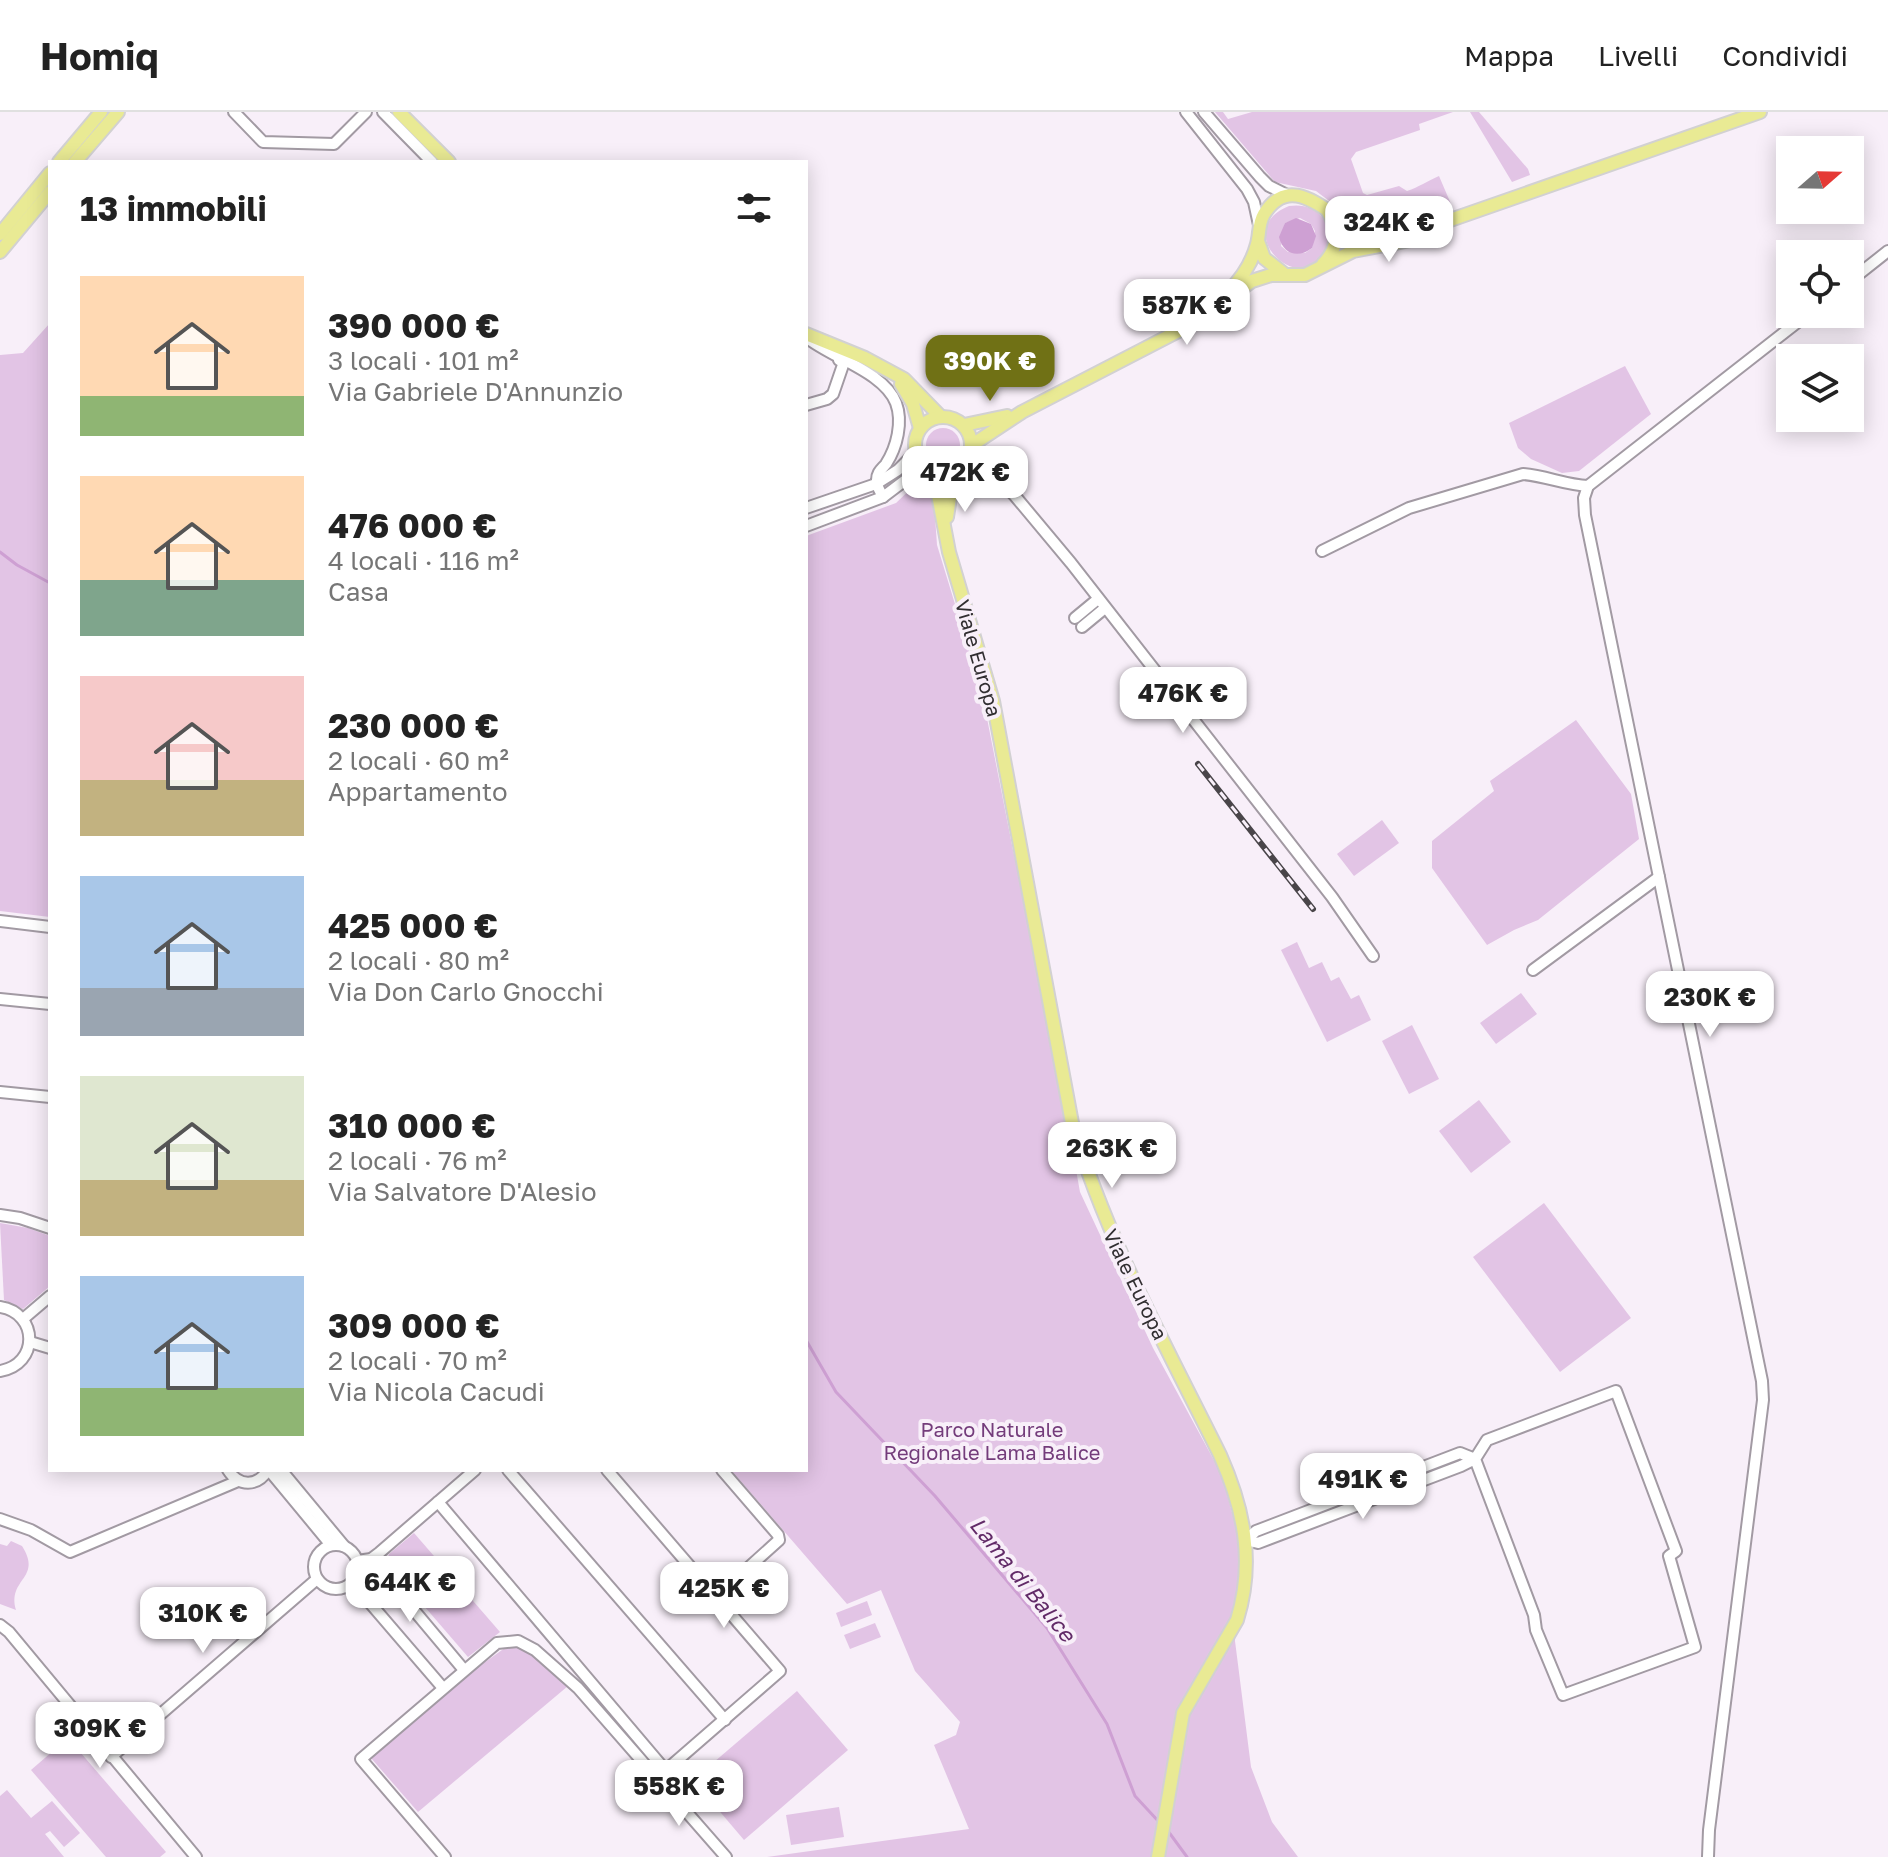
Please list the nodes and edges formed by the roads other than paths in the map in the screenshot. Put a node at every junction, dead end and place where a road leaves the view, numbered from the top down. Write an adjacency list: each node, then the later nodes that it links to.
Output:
1 (101, 112): 10 (main road)
2 (118, 112): 11 (main road)
3 (234, 112): 4 (street)
4 (366, 112)
5 (383, 112): 12 (street)
6 (399, 112): 13 (main road)
7 (1186, 112): 18 (street)
8 (1204, 112): 16 (street)
9 (1760, 112): 19 (main road)
10 (61, 160)
11 (77, 160)
12 (430, 160)
13 (447, 160)
14 (48, 175): 20 (main road)
15 (48, 194): 23 (main road)
16 (1289, 196): 17 (main road); 18 (main road)
17 (1327, 209): 19 (main road); 24 (main road)
18 (1259, 225): 21 (main road)
19 (1436, 225): 24 (main road)
20 (0, 234)
21 (1258, 241): 26 (main road); 27 (main road)
22 (1888, 251): 25 (street)
23 (0, 252)
24 (1321, 266): 26 (main road)
25 (1864, 270)
26 (1283, 273): 27 (main road)
27 (1206, 314): 35 (main road)
28 (1790, 328): 44 (street)
29 (808, 336): 32 (street)
30 (808, 336): 33 (main road)
31 (808, 346): 32 (street)
32 (844, 362): 34 (street); 43 (street)
33 (893, 374): 36 (main road); 38 (main road)
34 (808, 404)
35 (1022, 412): 37 (main road); 39 (main road)
36 (940, 416): 37 (main road); 38 (main road)
37 (964, 425): 39 (main road)
38 (920, 428): 40 (main road)
39 (971, 448): 42 (main road); 45 (street)
40 (916, 452): 41 (main road); 43 (street)
41 (926, 467): 42 (main road); 46 (street); 50 (main road, Viale Europa)
42 (958, 469): 45 (street); 50 (main road, Viale Europa)
43 (876, 484): 46 (street); 47 (street)
44 (1588, 486): 49 (street); 53 (street)
45 (1015, 496): 51 (street)
46 (883, 497): 48 (street)
47 (808, 507)
48 (808, 525)
49 (1322, 551)
50 (949, 552): 82 (main road, Viale Europa)
51 (1102, 604): 52 (street); 56 (street)
52 (1079, 622)
53 (1659, 877): 57 (street); 100 (street)
54 (0, 921): 55 (street)
55 (48, 927)
56 (1373, 956)
57 (1533, 970)
58 (0, 999): 59 (street)
59 (48, 1004)
60 (0, 1092): 61 (street)
61 (48, 1097)
62 (0, 1215): 63 (street)
63 (48, 1227)
64 (48, 1298): 66 (street)
65 (0, 1307): 66 (street)
66 (23, 1319): 67 (street)
67 (30, 1342): 68 (street); 69 (street)
68 (48, 1347)
69 (0, 1371)
70 (1475, 1459): 70 (street); 82 (street)
71 (230, 1472): 79 (street)
72 (267, 1472): 79 (street)
73 (270, 1472): 83 (street)
74 (283, 1472): 84 (street)
75 (473, 1472): 80 (street)
76 (510, 1472): 93 (street)
77 (609, 1472): 89 (street)
78 (724, 1472): 89 (street)
79 (238, 1481): 81 (street)
80 (438, 1502): 85 (street); 95 (street)
81 (0, 1519)
82 (1246, 1540): 96 (main road, Viale Europa)
83 (331, 1545): 84 (street); 87 (street)
84 (346, 1547): 86 (street)
85 (371, 1559): 86 (street); 91 (street)
86 (357, 1561): 88 (street)
87 (317, 1579): 88 (street); 94 (street)
88 (352, 1582): 92 (street)
89 (716, 1597): 93 (street)
90 (0, 1625): 94 (street)
91 (464, 1670): 92 (street); 95 (street)
92 (443, 1688): 98 (street)
93 (725, 1720): 95 (street)
94 (111, 1757): 97 (street)
95 (662, 1774): 99 (street)
96 (1158, 1855)
97 (196, 1857)
98 (445, 1857)
99 (726, 1857)
100 (1708, 1857)

